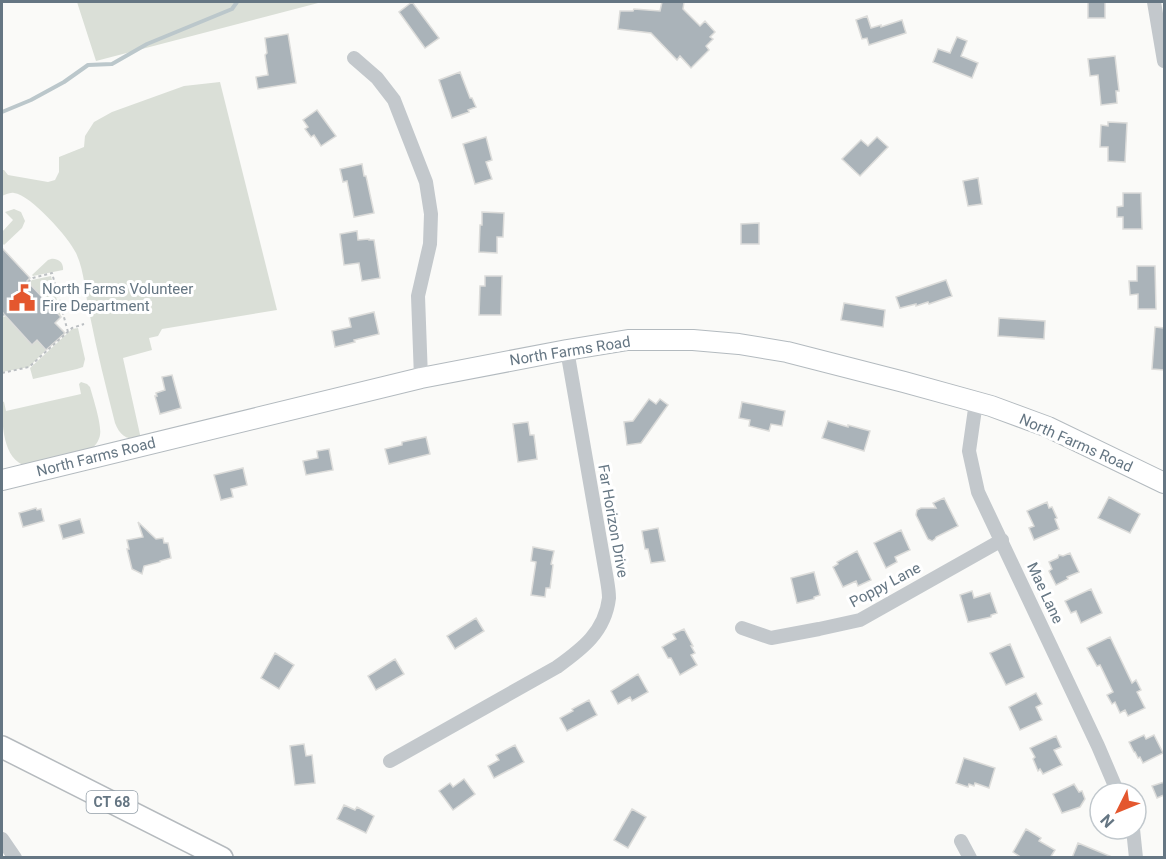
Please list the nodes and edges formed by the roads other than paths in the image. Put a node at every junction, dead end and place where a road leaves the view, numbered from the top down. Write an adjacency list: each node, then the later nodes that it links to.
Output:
1 (1154, 2): 3 (street)
2 (354, 58): 5 (street)
3 (1164, 61)
4 (567, 350): 5 (main road, North Farms Road); 6 (main road, North Farms Road); 12 (street, Far Horizon Drive)
5 (422, 378): 7 (main road, North Farms Road)
6 (976, 402): 8 (main road, North Farms Road); 9 (street, Mae Lane)
7 (2, 480)
8 (1164, 483)
9 (1002, 540): 10 (street, Poppy Lane); 13 (street, Mae Lane)
10 (742, 628)
11 (2, 747): 18 (main road, CT 68)
12 (390, 761)
13 (1112, 781)
14 (2, 839): 17 (street)
15 (1134, 841): 20 (street)
16 (961, 842): 19 (street)
17 (15, 858)
18 (222, 858)
19 (970, 858)
20 (1136, 858)

